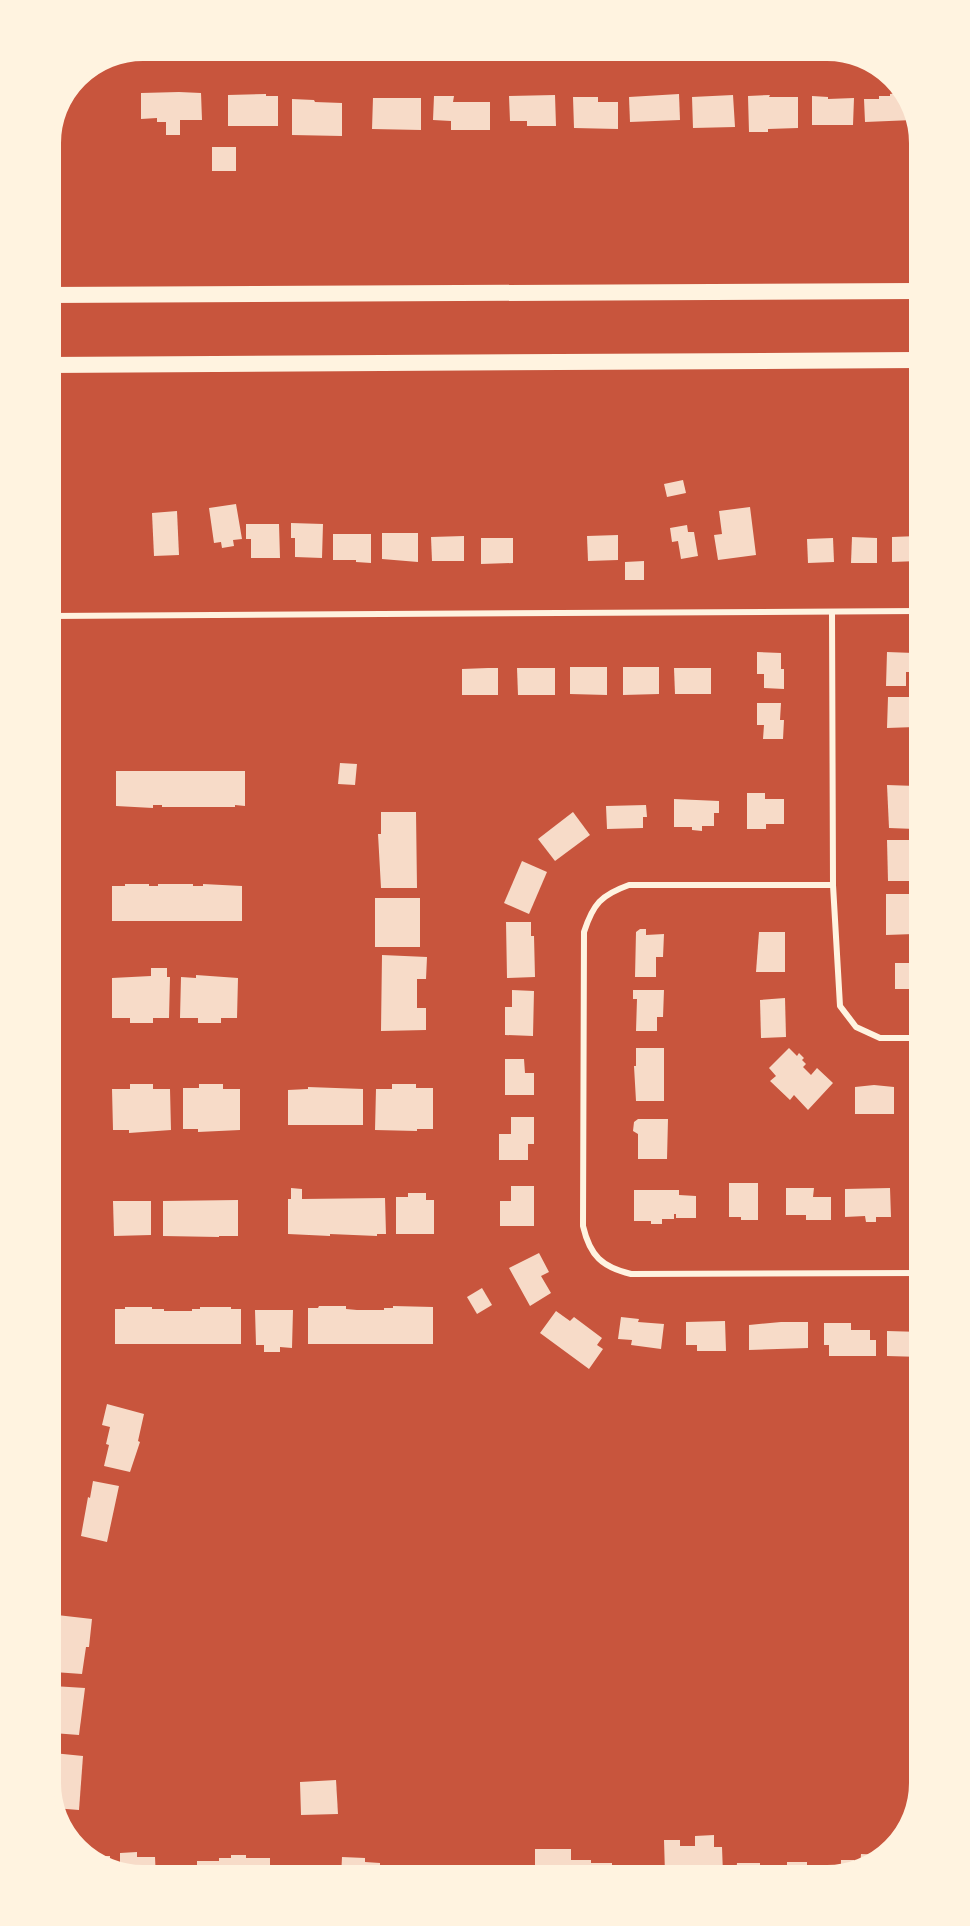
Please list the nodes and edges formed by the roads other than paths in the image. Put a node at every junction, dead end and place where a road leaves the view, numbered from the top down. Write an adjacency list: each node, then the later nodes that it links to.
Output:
1 (913, 291): 2 (highway)
2 (57, 295)
3 (913, 360): 4 (highway)
4 (57, 365)
5 (913, 611): 6 (street)
6 (832, 612): 7 (street); 8 (street)
7 (57, 616): 11 (street)
8 (833, 885): 9 (street); 10 (street)
9 (913, 1038)
10 (913, 1273)
11 (57, 1341)

